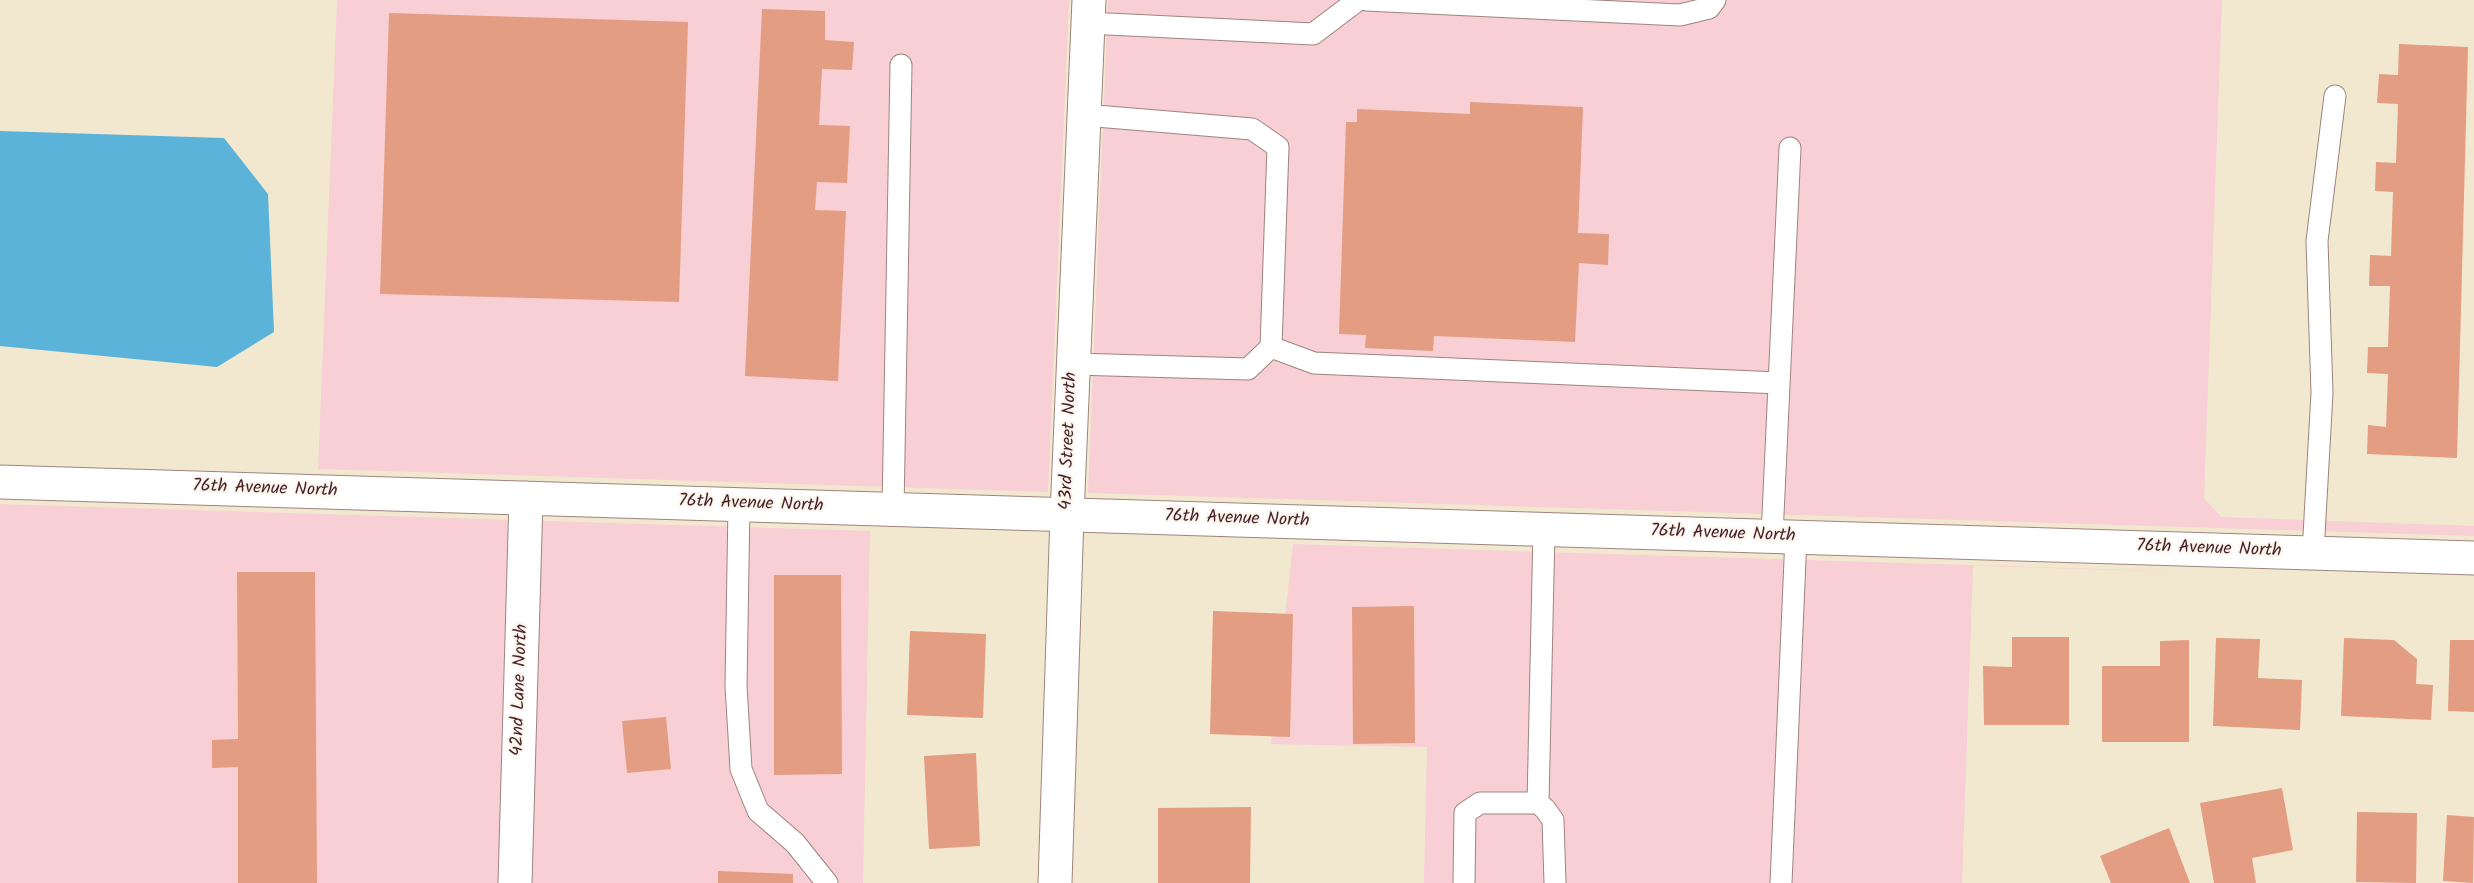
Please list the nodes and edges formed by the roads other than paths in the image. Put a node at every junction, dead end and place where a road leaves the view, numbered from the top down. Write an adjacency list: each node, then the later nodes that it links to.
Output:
1 (1358, 0): 4 (lane)
2 (1366, 0): 3 (lane)
3 (1714, 0)
4 (1088, 12): 7 (street, 43rd Street North)
5 (901, 65): 15 (lane)
6 (2335, 96): 19 (lane)
7 (1084, 116): 9 (lane); 10 (street, 43rd Street North)
8 (1790, 148): 11 (lane)
9 (1271, 347): 10 (lane); 11 (lane)
10 (1074, 364): 16 (street, 43rd Street North)
11 (1779, 383): 18 (lane)
12 (0, 482): 13 (street, 76th Avenue North)
13 (526, 498): 14 (street, 76th Avenue North); 22 (street, 42nd Lane North)
14 (739, 505): 15 (street, 76th Avenue North); 23 (lane)
15 (893, 509): 16 (street, 76th Avenue North)
16 (1067, 515): 17 (street, 76th Avenue North); 24 (street, 43rd Street North)
17 (1544, 530): 18 (street, 76th Avenue North); 21 (lane)
18 (1784, 537): 19 (street, 76th Avenue North); 27 (lane)
19 (2313, 553): 20 (street, 76th Avenue North)
20 (2474, 558)
21 (1538, 803): 25 (lane); 26 (lane)
22 (516, 883)
23 (827, 883)
24 (1055, 883)
25 (1464, 883)
26 (1555, 883)
27 (1782, 883)

